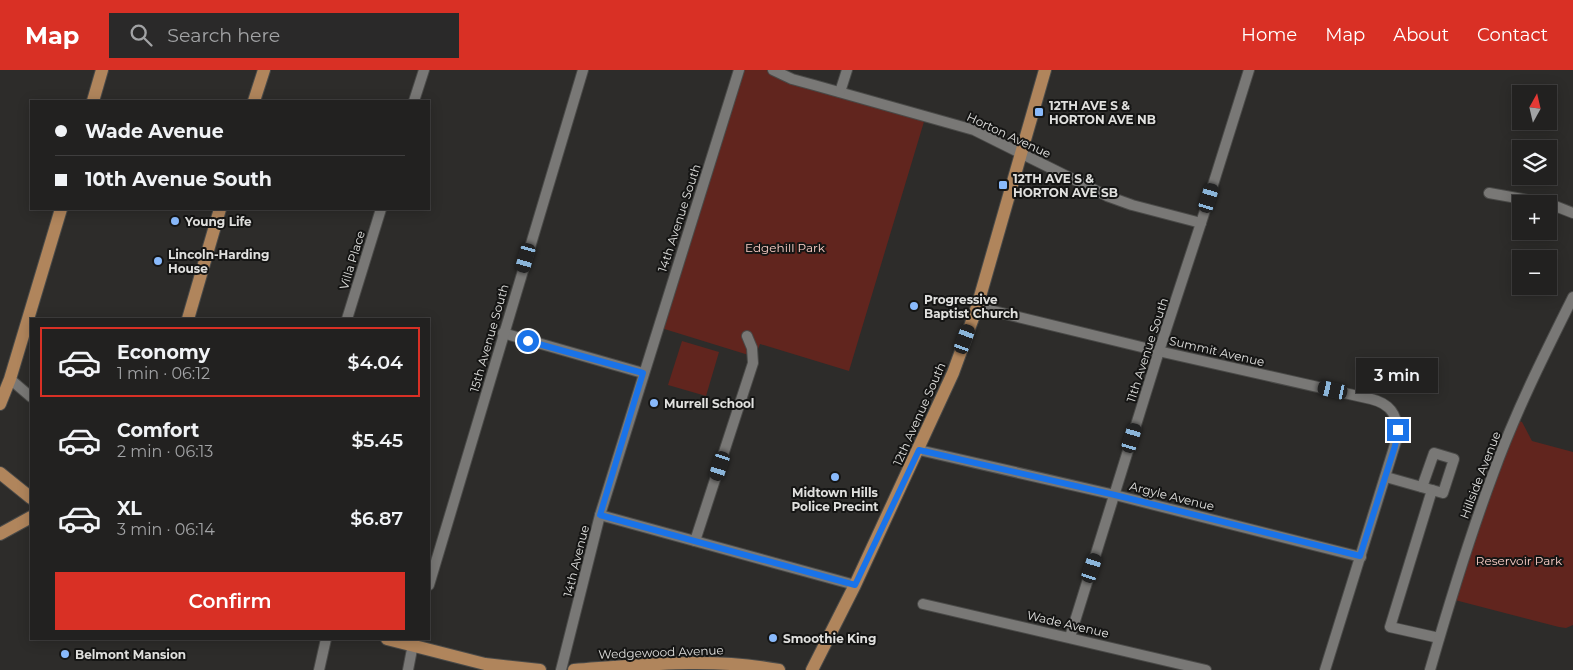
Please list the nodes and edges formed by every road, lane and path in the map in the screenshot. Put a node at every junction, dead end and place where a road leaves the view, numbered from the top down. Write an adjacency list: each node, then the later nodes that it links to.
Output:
1 (102, 70): 11 (main road)
2 (264, 70): 12 (main road)
3 (424, 70): 13 (street)
4 (583, 70): 25 (street, 15th Avenue South)
5 (739, 70): 28 (street, 14th Avenue South)
6 (773, 70): 10 (street, Horton Avenue)
7 (847, 70): 10 (street)
8 (1046, 70): 14 (main road, 12th Avenue South)
9 (1249, 70): 20 (street, 11th Avenue South)
10 (840, 92): 14 (street, Horton Avenue)
11 (93, 100)
12 (254, 100)
13 (414, 100)
14 (1021, 152): 20 (street, Horton Avenue); 22 (main road, 12th Avenue South)
15 (1489, 193): 19 (street)
16 (61, 210): 29 (main road)
17 (220, 210): 23 (main road)
18 (381, 210): 24 (street, Villa Place)
19 (1573, 213)
20 (1201, 223): 27 (street, 11th Avenue South)
21 (1573, 297): 46 (street, Hillside Avenue)
22 (977, 307): 27 (street, Summit Avenue); 32 (main road, 12th Avenue South)
23 (188, 318)
24 (347, 318)
25 (503, 334): 28 (street); 42 (street, 15th Avenue South)
26 (747, 336): 40 (street)
27 (1159, 351): 34 (street, Summit Avenue); 35 (street, 11th Avenue South)
28 (643, 373): 37 (street, 14th Avenue)
29 (10, 379): 30 (street); 31 (main road)
30 (30, 396)
31 (0, 404)
32 (919, 450): 35 (street, Argyle Avenue); 43 (main road, 12th Avenue South)
33 (0, 473): 36 (main road)
34 (1386, 477): 41 (street); 46 (street)
35 (1115, 495): 41 (street, Argyle Avenue); 45 (street, 11th Avenue South)
36 (30, 497)
37 (600, 515): 40 (street); 53 (street, 14th Avenue)
38 (30, 518): 39 (main road)
39 (0, 534)
40 (695, 540): 43 (street)
41 (1360, 556): 58 (street)
42 (430, 582)
43 (855, 585): 56 (main road, 12th Avenue South)
44 (923, 604): 45 (street, Wade Avenue)
45 (1070, 637): 57 (street, Wade Avenue)
46 (1439, 638): 59 (street, Hillside Avenue)
47 (326, 640): 50 (street)
48 (395, 640): 49 (main road)
49 (413, 642): 51 (street); 52 (main road)
50 (319, 670)
51 (408, 670)
52 (540, 670)
53 (561, 670)
54 (574, 670): 55 (main road, Wedgewood Avenue)
55 (779, 670)
56 (812, 670)
57 (1206, 670)
58 (1325, 670)
59 (1430, 670)

